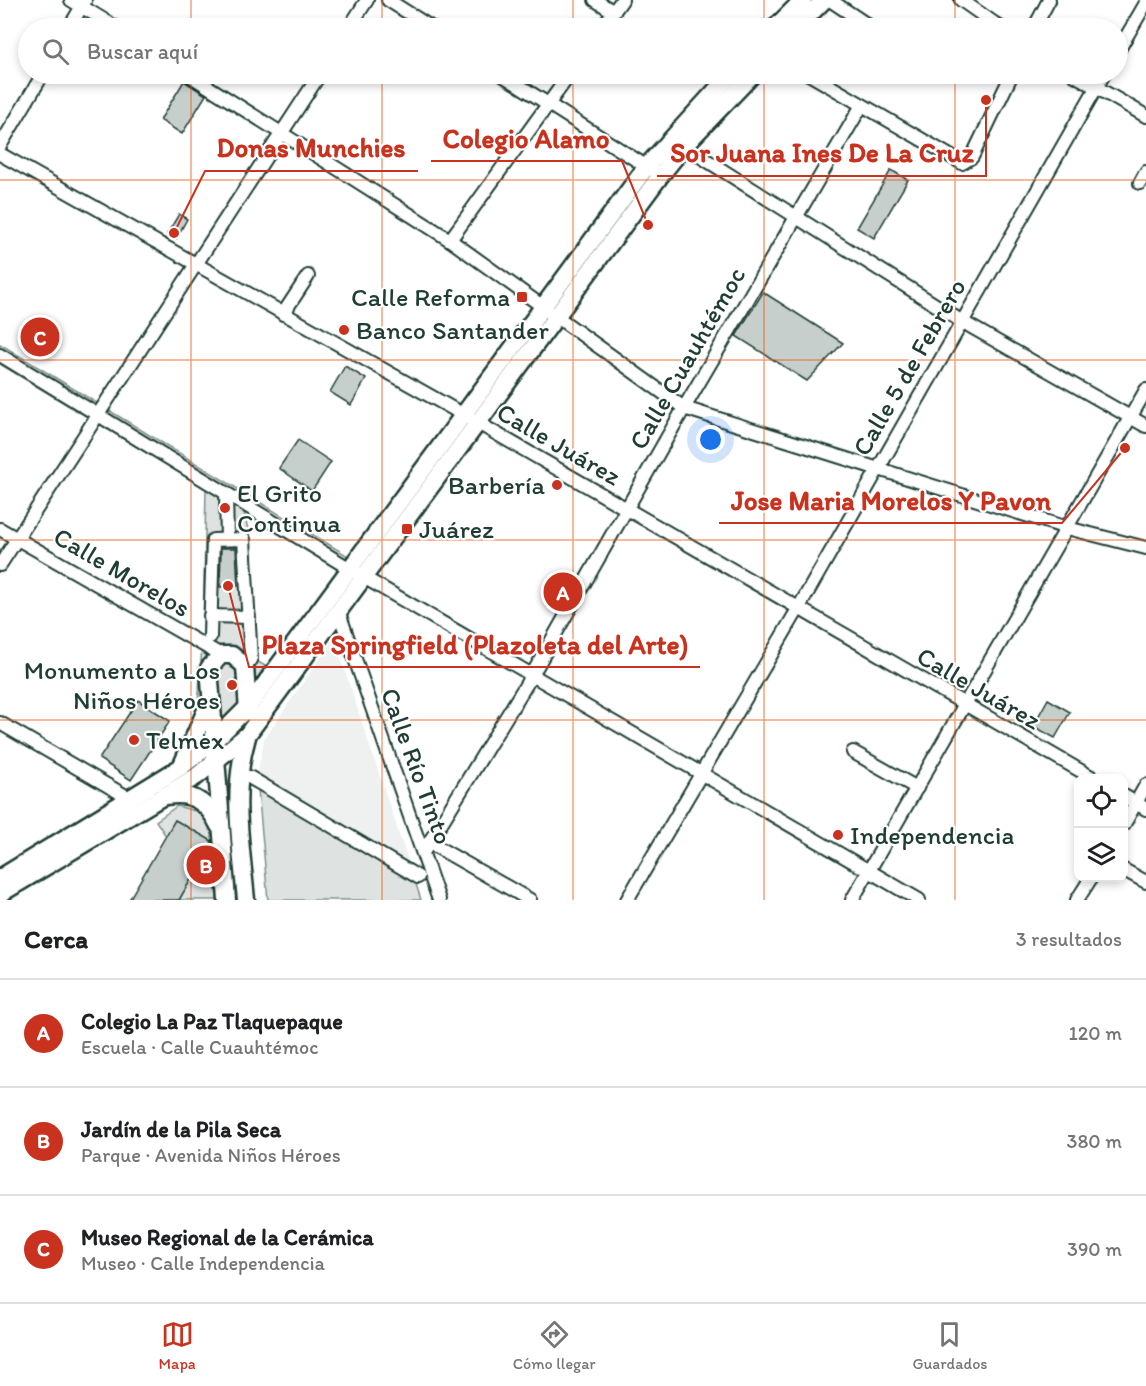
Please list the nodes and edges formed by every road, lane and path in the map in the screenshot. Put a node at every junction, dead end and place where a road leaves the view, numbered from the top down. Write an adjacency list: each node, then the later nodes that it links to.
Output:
1 (367, 0): 15 (street)
2 (388, 0): 16 (street)
3 (596, 0): 12 (street)
4 (622, 0): 12 (street)
5 (803, 0): 18 (main road)
6 (824, 0): 19 (main road)
7 (830, 0): 20 (street)
8 (961, 0): 21 (street)
9 (1049, 0): 22 (street)
10 (80, 2): 13 (street); 14 (street)
11 (1146, 3): 23 (street)
12 (614, 12): 17 (street)
13 (73, 18)
14 (103, 18)
15 (355, 18)
16 (416, 18)
17 (610, 18)
18 (785, 18)
19 (806, 18)
20 (857, 18)
21 (987, 18)
22 (1039, 18)
23 (1128, 34)
24 (37, 84): 40 (street)
25 (204, 84): 39 (street)
26 (314, 84): 39 (street)
27 (517, 84): 36 (street)
28 (563, 84): 36 (street)
29 (723, 84): 43 (main road)
30 (743, 84): 41 (main road)
31 (826, 84): 37 (street)
32 (1007, 84): 37 (street)
33 (1091, 84): 35 (street)
34 (1098, 84): 35 (street, Calle 5 de Febrero)
35 (1096, 87): 38 (street); 50 (street, Calle 5 de Febrero)
36 (548, 104): 43 (street); 45 (street)
37 (862, 105): 44 (street, Calle Cuauhtémoc)
38 (1146, 116)
39 (283, 133): 45 (street); 46 (street)
40 (0, 146)
41 (684, 146): 43 (main road); 44 (street)
42 (0, 153): 46 (street, Calle Juárez)
43 (653, 171): 48 (main road)
44 (796, 217): 50 (street); 53 (street, Calle Cuauhtémoc)
45 (450, 240): 48 (street)
46 (194, 265): 49 (street, Calle Juárez); 54 (street)
47 (308, 276): 49 (street)
48 (551, 312): 53 (street); 56 (main road)
49 (283, 314): 56 (street, Calle Juárez)
50 (961, 321): 55 (street); 58 (street, Calle 5 de Febrero)
51 (0, 355): 54 (street)
52 (1146, 390): 55 (street)
53 (684, 408): 58 (street); 60 (street, Calle Cuauhtémoc)
54 (99, 416): 59 (street); 63 (street)
55 (1130, 417): 57 (street); 61 (street)
56 (471, 420): 60 (street, Calle Juárez); 67 (main road)
57 (1146, 426)
58 (878, 467): 61 (street); 68 (street, Calle 5 de Febrero)
59 (226, 494): 64 (street); 67 (street)
60 (626, 508): 68 (street, Calle Juárez); 75 (street, Calle Cuauhtémoc)
61 (1067, 528): 65 (street); 77 (street)
62 (0, 529): 63 (street, Calle Morelos)
63 (18, 539): 66 (street); 73 (street, Calle Morelos)
64 (227, 539): 70 (street); 71 (street)
65 (1146, 548)
66 (0, 566)
67 (358, 574): 69 (main road); 75 (street); 78 (main road)
68 (798, 609): 77 (street, Calle Juárez); 85 (street, Calle 5 de Febrero)
69 (339, 613): 80 (main road); 96 (street, Calle Río Tinto)
70 (210, 616): 71 (street); 72 (street)
71 (249, 616): 74 (street)
72 (210, 637)
73 (221, 655): 76 (main road); 78 (main road)
74 (250, 660)
75 (532, 675): 85 (street); 96 (street, Calle Cuauhtémoc)
76 (212, 698): 81 (main road); 84 (main road)
77 (966, 706): 86 (street, Calle Juárez); 89 (street)
78 (248, 707): 80 (main road); 81 (main road)
79 (0, 723): 91 (street)
80 (247, 735): 83 (main road); 105 (main road)
81 (215, 740): 83 (main road); 84 (main road)
82 (853, 752): 89 (street)
83 (216, 764): 90 (main road); 95 (main road)
84 (181, 767): 91 (main road)
85 (700, 773): 97 (street); 108 (street, Calle 5 de Febrero)
86 (1085, 774)
87 (249, 777): 99 (street)
88 (1146, 785): 93 (street)
89 (917, 788): 97 (street)
90 (160, 797): 95 (main road); 103 (main road)
91 (129, 798): 100 (main road)
92 (1128, 798): 93 (street)
93 (1141, 806): 94 (street)
94 (1128, 820)
95 (222, 833): 104 (main road)
96 (427, 847): 106 (street, Calle Río Tinto); 107 (street)
97 (868, 870): 109 (street); 110 (street)
98 (1128, 872): 102 (street)
99 (417, 877)
100 (0, 878)
101 (1088, 882): 111 (street)
102 (1146, 882)
103 (0, 894)
104 (227, 900)
105 (246, 900)
106 (439, 900)
107 (530, 900)
108 (627, 900)
109 (852, 900)
110 (919, 900)
111 (1077, 900)

